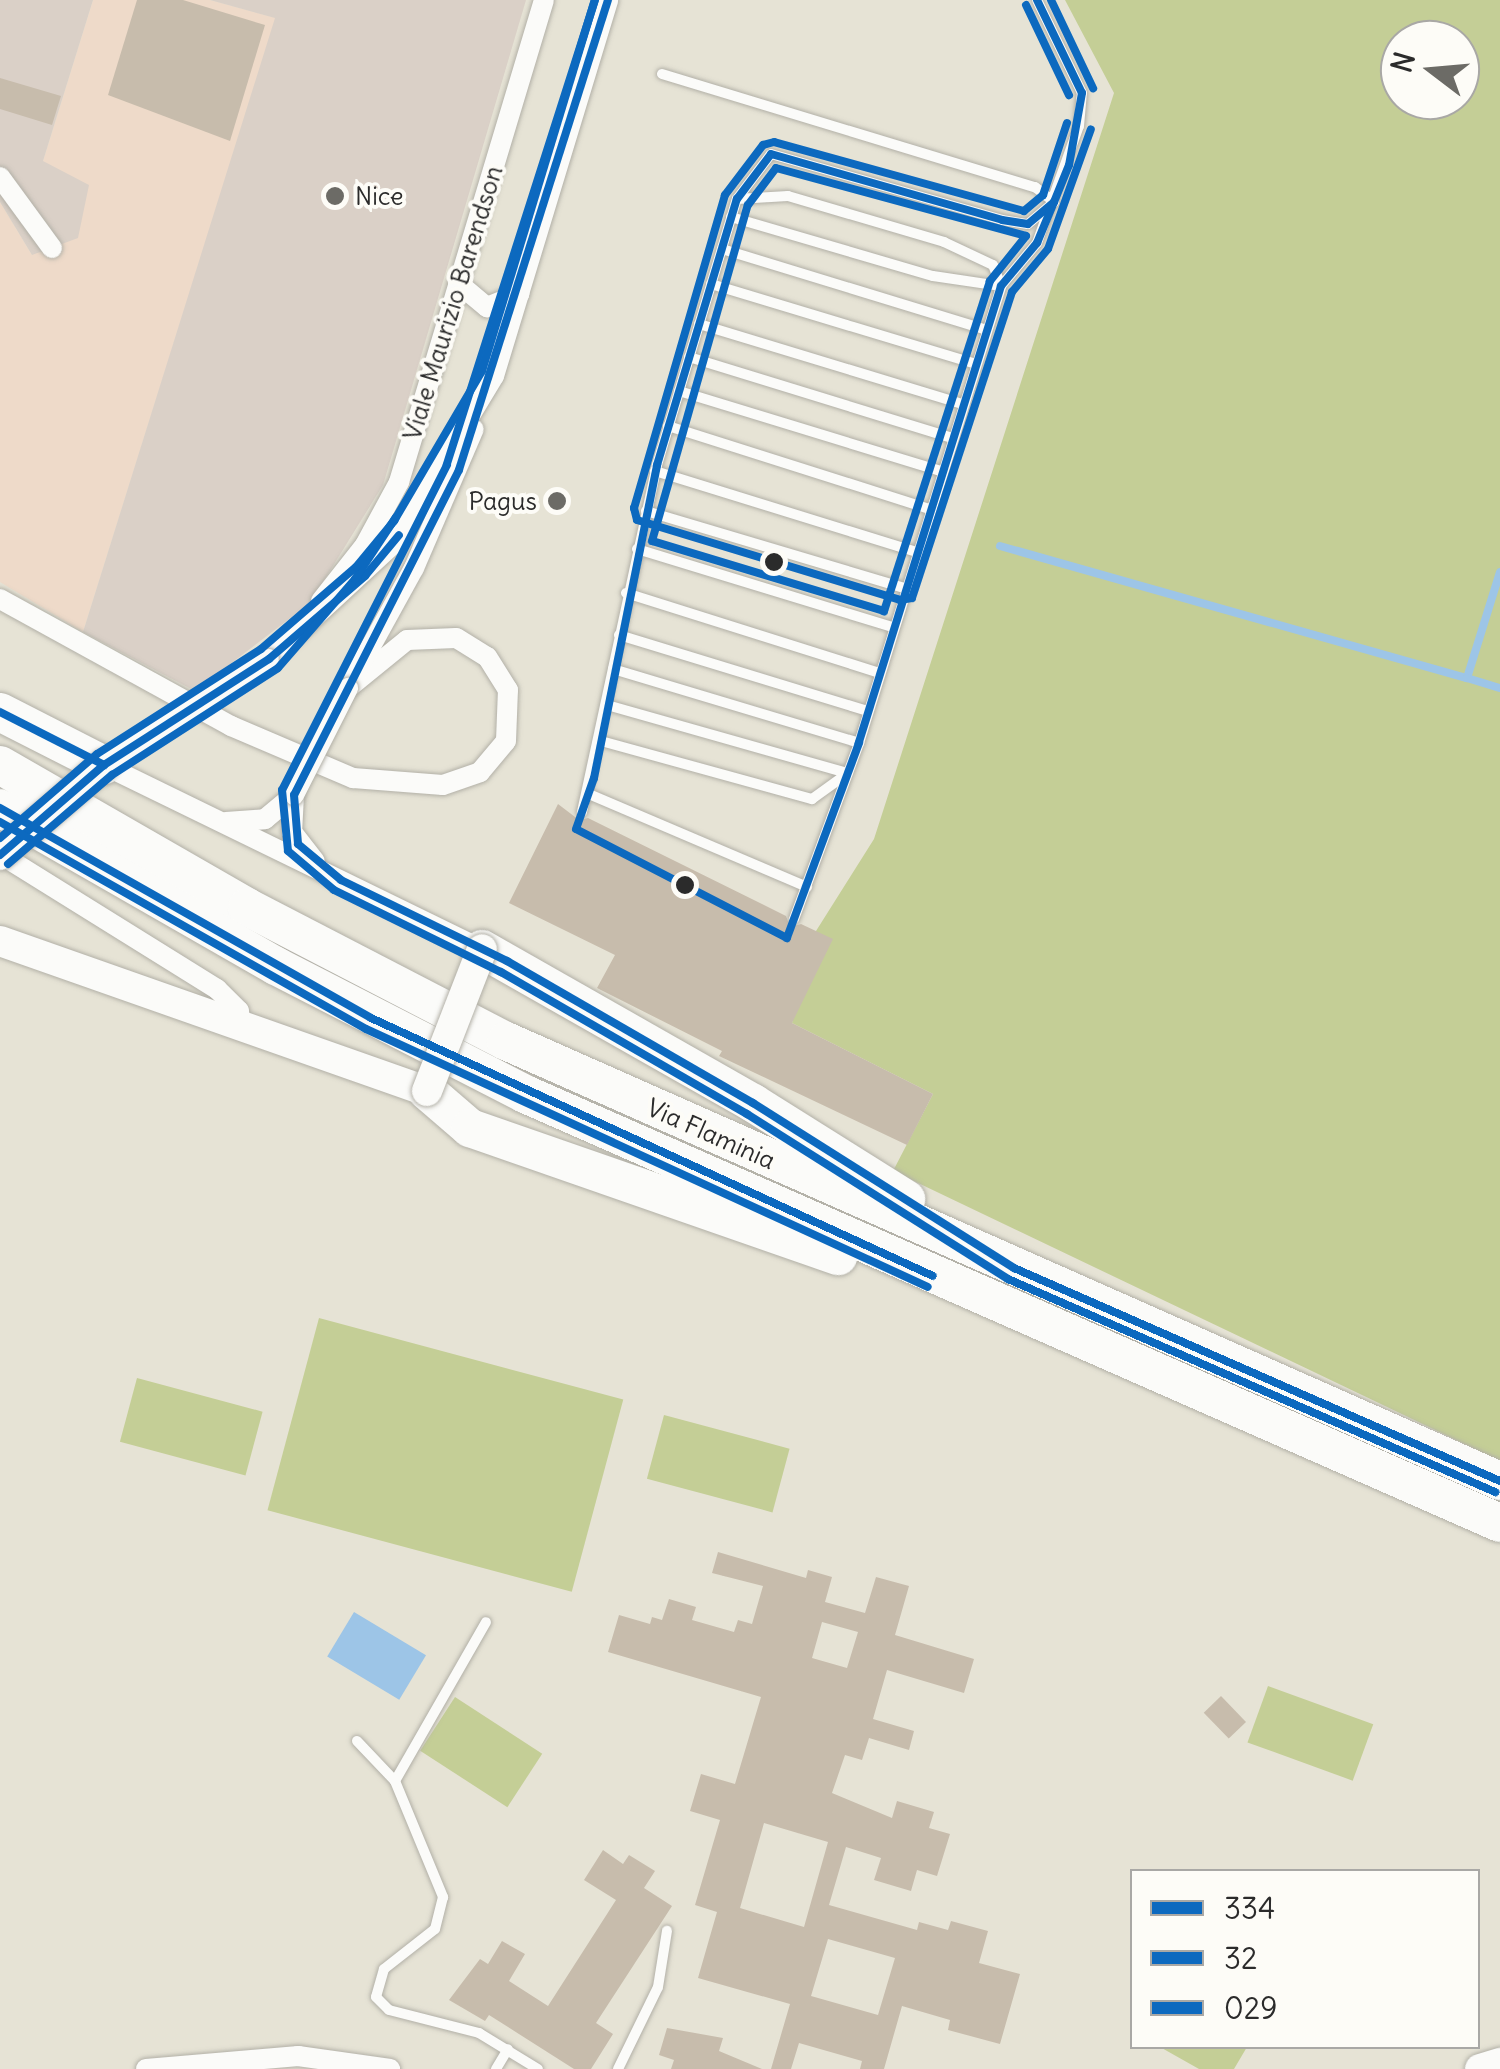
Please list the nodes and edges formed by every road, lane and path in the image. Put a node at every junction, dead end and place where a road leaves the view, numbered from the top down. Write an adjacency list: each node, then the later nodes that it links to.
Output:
1 (544, 0): 11 (street, Viale Maurizio Barendson)
2 (608, 0): 14 (street, Viale Maurizio Barendson)
3 (1037, 0): 7 (lane)
4 (662, 74): 7 (lane)
5 (0, 177): 9 (street)
6 (737, 199): 7 (lane); 8 (lane); 13 (lane)
7 (1054, 202): 13 (lane)
8 (731, 217): 10 (lane); 13 (lane)
9 (52, 248)
10 (722, 249): 12 (lane); 16 (lane)
11 (458, 284): 14 (street); 35 (street, Viale Maurizio Barendson)
12 (711, 284): 15 (lane); 18 (lane)
13 (1000, 286): 16 (lane)
14 (519, 294): 19 (street, Viale Maurizio Barendson)
15 (699, 324): 17 (lane); 21 (lane)
16 (987, 330): 18 (lane)
17 (689, 357): 20 (lane); 23 (lane)
18 (976, 364): 21 (lane)
19 (494, 376): 35 (street, Viale Maurizio Barendson); 38 (street)
20 (679, 390): 22 (lane); 25 (lane)
21 (963, 404): 23 (lane)
22 (668, 426): 24 (lane); 26 (lane)
23 (952, 438): 25 (lane)
24 (655, 471): 27 (lane); 29 (lane)
25 (942, 471): 26 (lane)
26 (930, 509): 29 (lane)
27 (646, 511): 28 (lane); 30 (lane)
28 (636, 549): 31 (lane); 33 (lane)
29 (916, 552): 30 (lane)
30 (904, 588): 33 (lane)
31 (626, 592): 34 (lane); 37 (lane)
32 (0, 600): 38 (street)
33 (892, 627): 37 (lane)
34 (619, 635): 36 (lane); 40 (lane)
35 (291, 638): 45 (street, Viale Maurizio Barendson, bridge)
36 (613, 669): 39 (lane); 43 (lane)
37 (880, 674): 40 (lane)
38 (348, 688): 48 (street, bridge)
39 (607, 706): 42 (lane); 46 (lane)
40 (868, 711): 43 (lane)
41 (0, 712): 45 (highway)
42 (601, 741): 46 (lane); 47 (lane)
43 (859, 743): 46 (lane)
44 (0, 765): 60 (highway, Via Flaminia)
45 (104, 765): 51 (street); 52 (street, Viale Maurizio Barendson, bridge)
46 (848, 773): 54 (lane)
47 (589, 794): 50 (lane); 54 (lane)
48 (294, 795): 51 (street); 53 (street)
49 (0, 808): 61 (highway, Via Flaminia)
50 (582, 812)
51 (215, 821): 53 (street)
52 (0, 854): 58 (street)
53 (341, 880): 57 (street)
54 (807, 887): 55 (lane)
55 (794, 919)
56 (0, 940): 58 (street)
57 (482, 948): 59 (street, bridge); 60 (highway)
58 (240, 1023): 59 (street)
59 (427, 1090): 61 (highway)
60 (1014, 1268): 62 (highway, Via Flaminia)
61 (967, 1292): 63 (highway, Via Flaminia)
62 (1500, 1481)
63 (1500, 1523)
64 (486, 1622): 66 (lane)
65 (357, 1741): 66 (lane)
66 (395, 1781): 68 (lane)
67 (668, 1932): 74 (lane)
68 (508, 2049): 72 (lane); 73 (lane)
69 (1500, 2063): 75 (street)
70 (146, 2069): 71 (street)
71 (390, 2069)
72 (496, 2069)
73 (538, 2069)
74 (618, 2069)
75 (1480, 2069)

